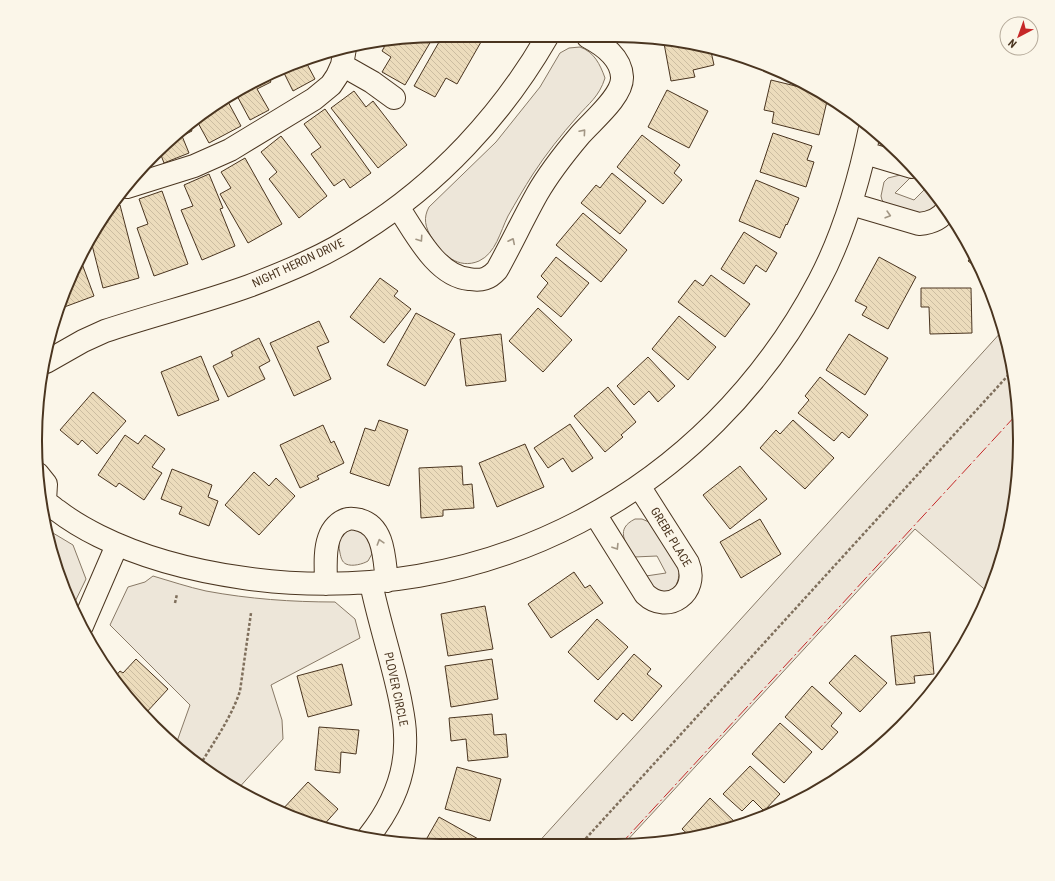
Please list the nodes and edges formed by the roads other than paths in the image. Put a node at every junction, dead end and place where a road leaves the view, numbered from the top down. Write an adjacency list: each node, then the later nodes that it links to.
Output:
1 (545, 42): 10 (street, NIGHT HERON DRIVE)
2 (596, 42): 10 (street, one-way to 2)
3 (343, 56): 4 (street); 8 (street)
4 (394, 98)
5 (869, 134): 6 (street)
6 (865, 153): 7 (street); 9 (street)
7 (900, 164)
8 (136, 184)
9 (850, 204): 11 (street, one-way to 11); 13 (street)
10 (398, 207): 12 (street, NIGHT HERON DRIVE)
11 (943, 214)
12 (51, 359)
13 (639, 486): 15 (street); 15 (street, GREBE PLACE, one-way to 13)
14 (47, 503): 16 (street)
15 (595, 514): 17 (street)
16 (117, 545): 18 (street); 19 (street)
17 (379, 582): 18 (street); 18 (street, one-way to 18); 20 (street, PLOVER CIRCLE)
18 (326, 584)
19 (85, 620)
20 (372, 833)

